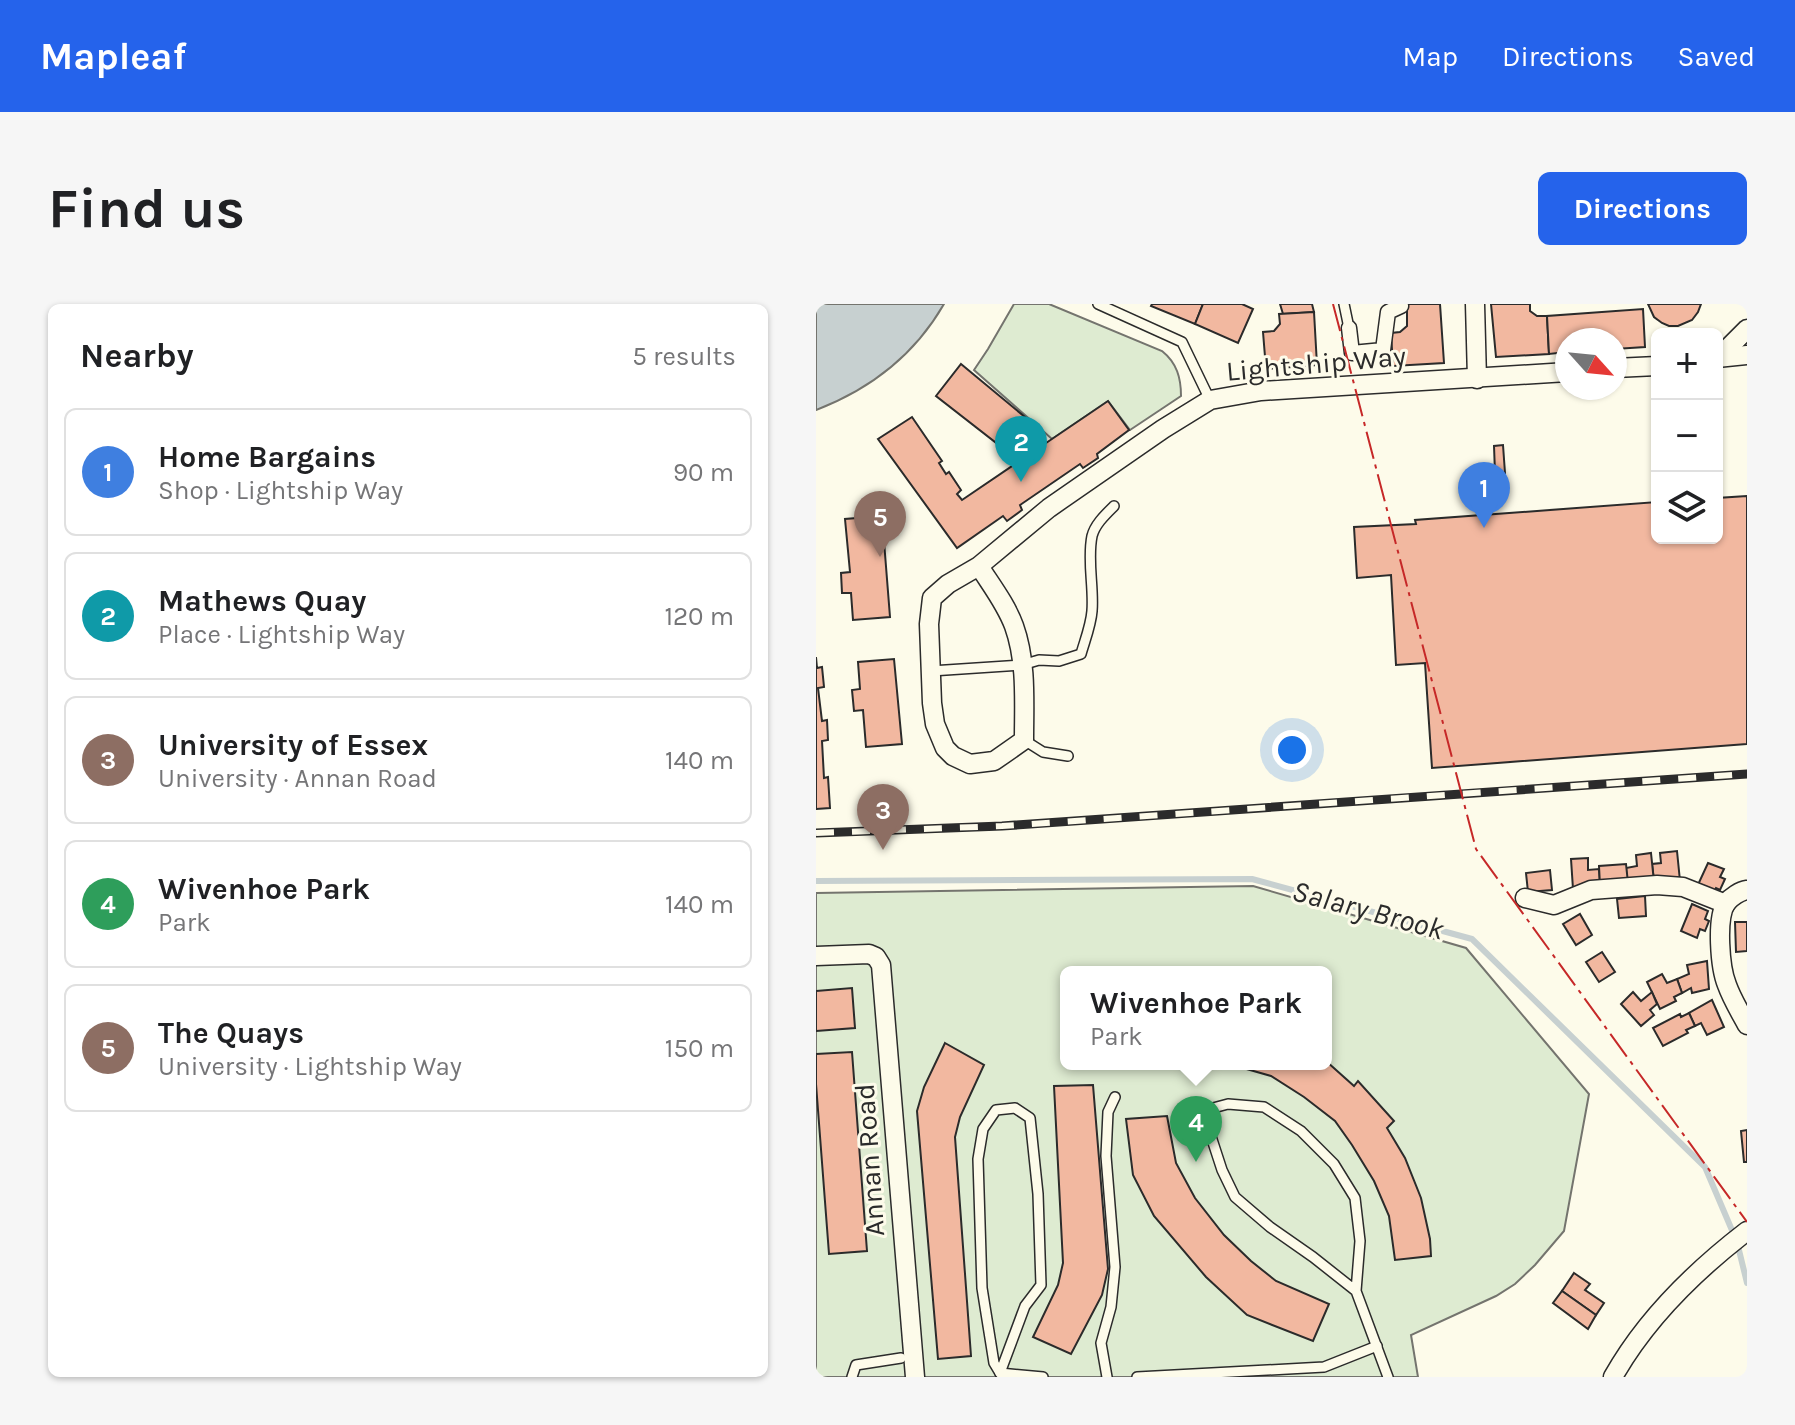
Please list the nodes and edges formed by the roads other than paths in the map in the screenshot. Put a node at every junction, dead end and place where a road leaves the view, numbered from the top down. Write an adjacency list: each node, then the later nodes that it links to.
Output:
1 (1098, 304): 5 (lane)
2 (1344, 304): 6 (lane)
3 (1400, 304): 6 (street)
4 (1475, 304): 14 (street)
5 (1126, 309): 15 (lane)
6 (1349, 328)
7 (1747, 329): 8 (street)
8 (1723, 353)
9 (1747, 355): 10 (street)
10 (1723, 357)
11 (1651, 366): 12 (street)
12 (1627, 367)
13 (1555, 373): 14 (street, Lightship Way)
14 (1477, 379): 15 (street, Lightship Way)
15 (1210, 400): 17 (street, Lightship Way)
16 (1114, 506): 18 (lane)
17 (979, 566): 18 (street); 19 (street, Lightship Way)
18 (1022, 665): 19 (lane); 20 (street)
19 (931, 671): 20 (street, Lightship Way)
20 (1024, 740): 21 (lane)
21 (1068, 756)
22 (1747, 890): 24 (street)
23 (1525, 898): 25 (street)
24 (1726, 904): 25 (street); 28 (street)
25 (1554, 905): 26 (street)
26 (1559, 925)
27 (816, 956): 36 (street, Annan Road)
28 (1747, 1025)
29 (1115, 1097): 38 (lane)
30 (1746, 1232): 41 (street)
31 (1356, 1291): 31 (lane); 32 (lane)
32 (1377, 1346): 39 (lane); 40 (lane)
33 (901, 1358): 35 (lane)
34 (1000, 1373): 34 (lane); 37 (lane)
35 (852, 1377)
36 (915, 1377)
37 (1043, 1377)
38 (1107, 1377)
39 (1137, 1377)
40 (1388, 1377)
41 (1613, 1377)

